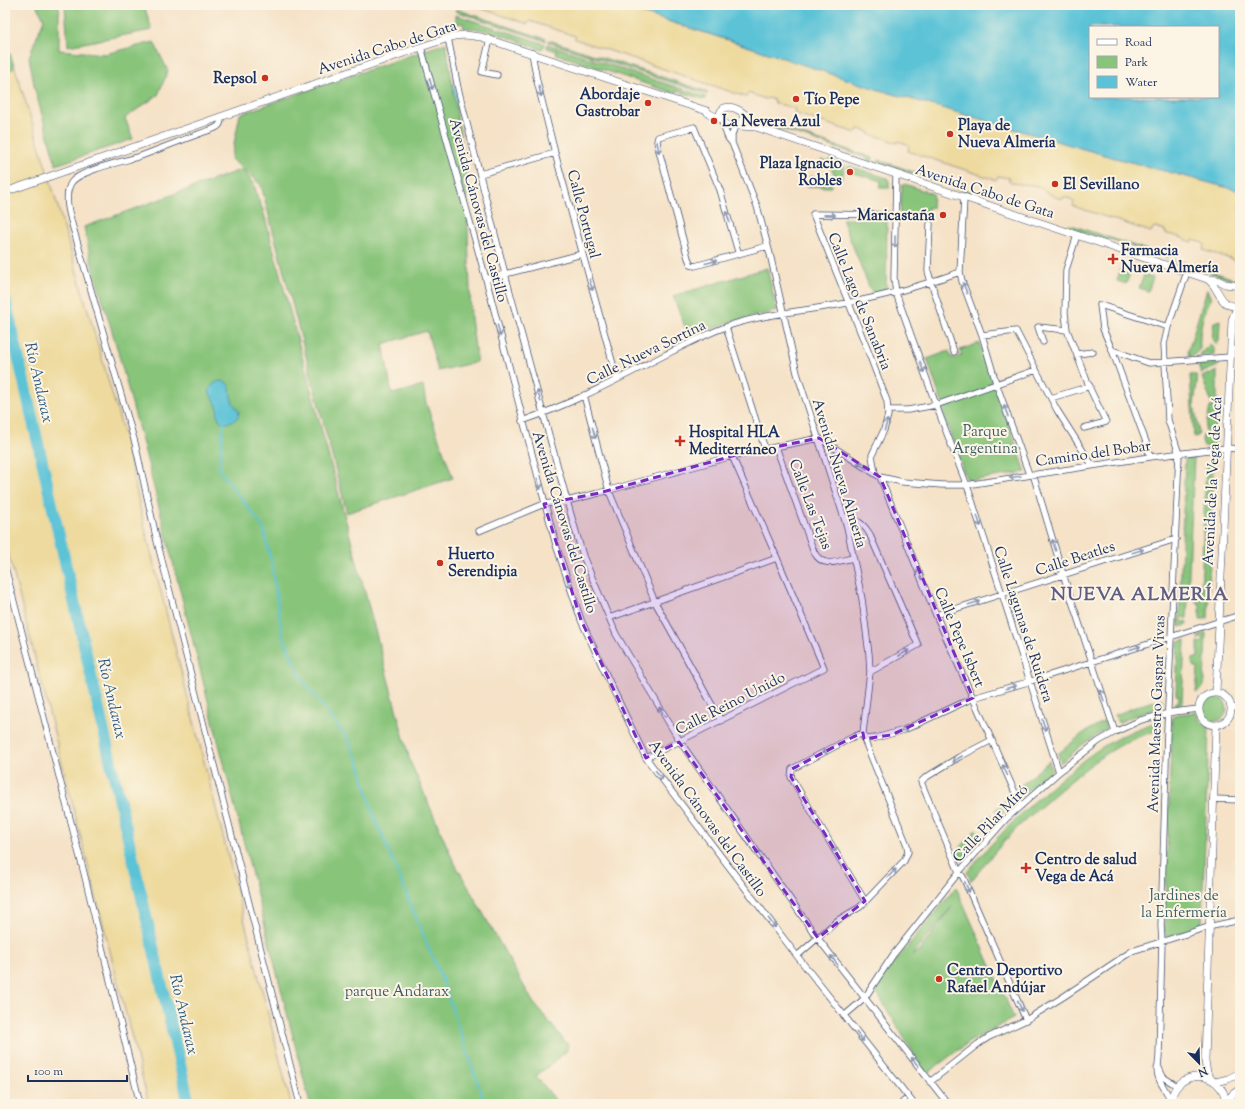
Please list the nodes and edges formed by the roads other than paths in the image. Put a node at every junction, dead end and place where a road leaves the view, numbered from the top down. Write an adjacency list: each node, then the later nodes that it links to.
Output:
1 (448, 38): 2 (main road, Avenida Cabo de Gata); 3 (main road, Avenida Cabo de Gata); 15 (street, Avenida Cánovas del Castillo)
2 (490, 39): 4 (main road, Avenida Cabo de Gata); 5 (street)
3 (421, 46): 9 (main road, Avenida Cabo de Gata); 28 (street, Avenida Cánovas del Castillo, one-way to 28)
4 (532, 53): 7 (main road, Avenida Cabo de Gata); 14 (street, Calle Portugal, one-way to 14)
5 (497, 75)
6 (722, 110): 7 (main road, Avenida Cabo de Gata); 8 (main road); 10 (main road)
7 (707, 111): 10 (main road, Avenida Cabo de Gata)
8 (744, 115): 11 (main road); 12 (main road, Avenida Cabo de Gata)
9 (220, 117): 17 (main road, Avenida Cabo de Gata); 132 (street)
10 (721, 120): 11 (main road); 13 (street, Avenida Nueva Almería)
11 (737, 126): 12 (main road, Avenida Cabo de Gata); 13 (street)
12 (756, 127): 16 (main road, Avenida Cabo de Gata)
13 (732, 143): 22 (street, Avenida Nueva Almería)
14 (555, 153): 15 (street); 23 (street, Calle Portugal)
15 (480, 174): 27 (street, Avenida Cánovas del Castillo)
16 (896, 175): 18 (main road, Avenida Cabo de Gata); 19 (street, Calle Lagunas de Ruidera)
17 (5, 192)
18 (964, 198): 21 (main road, Avenida Cabo de Gata); 25 (street)
19 (895, 215): 34 (street, Calle Lagunas de Ruidera, one-way to 34); 36 (street, Calle Lago de Sanabria, one-way to 19)
20 (930, 224): 30 (street)
21 (1077, 235): 26 (main road, Avenida Cabo de Gata); 42 (street)
22 (767, 246): 24 (street); 38 (street, Avenida Nueva Almería)
23 (582, 254): 27 (street); 52 (street, Calle Portugal, one-way to 52)
24 (739, 255): 24 (street, one-way to 24)
25 (960, 272): 30 (street, Calle Nueva Sortina); 43 (street, one-way to 25)
26 (1187, 272): 29 (main road, Avenida Cabo de Gata); 41 (street, Avenida Maestro Gaspar Vivas)
27 (505, 274): 28 (street); 59 (street, Avenida Cánovas del Castillo, one-way to 27)
28 (486, 279): 60 (street, Avenida Cánovas del Castillo, one-way to 60)
29 (1207, 279): 31 (main road, Avenida Cabo de Gata); 33 (main road)
30 (931, 282): 34 (street, Calle Nueva Sortina); 46 (street)
31 (1225, 284): 32 (main road, Avenida Cabo de Gata); 33 (main road)
32 (1240, 286)
33 (1218, 292): 35 (main road, Avenida de la Vega de Acá)
34 (896, 293): 36 (street, Calle Nueva Sortina); 57 (street, Calle Lagunas de Ruidera, one-way to 57)
35 (1225, 302): 37 (main road); 39 (main road, Avenida de la Vega de Acá)
36 (848, 303): 38 (street, Calle Nueva Sortina); 58 (street, Calle Lago de Sanabria)
37 (1240, 305): 39 (main road, Avenida de la Vega de Acá)
38 (783, 314): 40 (street, Calle Nueva Sortina); 62 (street, Avenida Nueva Almería)
39 (1232, 319): 49 (main road, Avenida de la Vega de Acá)
40 (726, 327): 52 (street, Calle Nueva Sortina); 65 (street)
41 (1168, 327): 45 (street); 50 (street, Avenida Maestro Gaspar Vivas)
42 (1067, 330): 44 (street); 48 (street)
43 (982, 335): 51 (street); 53 (street)
44 (1044, 342)
45 (1112, 350): 50 (street); 69 (street)
46 (954, 352)
47 (1093, 352): 48 (street)
48 (1077, 354): 54 (street)
49 (1230, 357): 50 (street); 64 (main road, Avenida de la Vega de Acá)
50 (1165, 362): 67 (street, Avenida Maestro Gaspar Vivas)
51 (1036, 370): 53 (street); 56 (street)
52 (617, 379): 55 (street, Calle Nueva Sortina)
53 (996, 383): 57 (street); 71 (street, one-way to 53)
54 (1090, 386): 56 (street); 61 (street)
55 (584, 395): 59 (street, Calle Nueva Sortina); 74 (street, one-way to 74)
56 (1051, 398): 70 (street)
57 (936, 405): 58 (street); 73 (street, Calle Lagunas de Ruidera)
58 (888, 410): 72 (street, Calle Lago de Sanabria, one-way to 58)
59 (544, 413): 60 (street, Calle Nueva Sortina); 75 (street, Avenida Cánovas del Castillo)
60 (522, 421): 76 (street, Avenida Cánovas del Castillo, one-way to 76)
61 (1084, 428)
62 (818, 438): 63 (street); 72 (street, Camino del Bobar, one-way to 62); 77 (street, Avenida Nueva Almería)
63 (776, 447): 65 (street); 81 (street, Calle Las Tejas)
64 (1226, 448): 66 (street, Camino del Bobar); 67 (street, Camino del Bobar); 89 (main road, Avenida de la Vega de Acá)
65 (765, 449): 68 (street)
66 (1240, 449)
67 (1179, 454): 69 (street, Camino del Bobar); 79 (street, Avenida Maestro Gaspar Vivas)
68 (732, 456): 74 (street); 80 (street)
69 (1150, 457): 70 (street, Camino del Bobar)
70 (1092, 465): 71 (street, Camino del Bobar)
71 (1031, 474): 73 (street, Camino del Bobar, one-way to 73); 83 (street, one-way to 71)
72 (877, 476): 73 (street, Camino del Bobar); 86 (street, Calle Pepe Isbert, one-way to 72)
73 (966, 485): 84 (street, Calle Lagunas de Ruidera, one-way to 84)
74 (609, 491): 75 (street); 85 (street)
75 (567, 501): 76 (street); 88 (street, Avenida Cánovas del Castillo)
76 (544, 504): 78 (street); 107 (street, Avenida Cánovas del Castillo, one-way to 107)
77 (844, 517): 81 (street, Avenida Nueva Almería); 92 (street, one-way to 77)
78 (479, 531)
79 (1176, 539): 83 (street, Calle Beatles, one-way to 79); 90 (street, Avenida Maestro Gaspar Vivas)
80 (778, 558): 85 (street); 100 (street, Calle Reino Unido)
81 (853, 558): 92 (street, Avenida Nueva Almería)
82 (5, 567): 131 (street)
83 (1063, 574): 84 (street, Calle Beatles); 91 (street)
84 (1002, 594): 86 (street, Calle Beatles, one-way to 84); 93 (street, Calle Lagunas de Ruidera)
85 (655, 602): 88 (street); 100 (street)
86 (936, 615): 95 (street, Calle Pepe Isbert)
87 (1240, 615): 89 (street)
88 (609, 618): 106 (street, Avenida Cánovas del Castillo, one-way to 88)
89 (1219, 621): 90 (street); 94 (main road, Avenida de la Vega de Acá)
90 (1171, 636): 91 (street, one-way to 90); 99 (street, Avenida Maestro Gaspar Vivas)
91 (1091, 662): 93 (street); 102 (street, one-way to 91)
92 (870, 672): 103 (street, Avenida Nueva Almería)
93 (1030, 682): 95 (street, one-way to 93); 108 (street, Calle Lagunas de Ruidera, one-way to 108)
94 (1216, 693): 97 (main road); 98 (main road)
95 (973, 698): 104 (street, one-way to 95); 105 (street, Calle Pepe Isbert)
96 (1240, 707): 97 (street)
97 (1231, 708): 101 (main road)
98 (1199, 709): 99 (street, Calle Pilar Miró); 101 (main road)
99 (1168, 713): 102 (street, Calle Pilar Miró); 117 (street, Avenida Maestro Gaspar Vivas)
100 (721, 721): 106 (street, Calle Reino Unido)
101 (1216, 725): 109 (main road)
102 (1115, 732): 108 (street, Calle Pilar Miró)
103 (863, 733): 104 (street, Avenida Nueva Almería); 113 (street, one-way to 113)
104 (864, 739): 113 (street, Avenida Nueva Almería, one-way to 104)
105 (992, 740): 111 (street, Calle Pepe Isbert, one-way to 105); 112 (street, one-way to 112)
106 (680, 742): 107 (street, Calle Reino Unido); 116 (street, Avenida Cánovas del Castillo, one-way to 106)
107 (646, 758): 118 (street, Avenida Cánovas del Castillo, one-way to 118)
108 (1059, 772): 111 (street, Calle Pilar Miró)
109 (1213, 799): 110 (street); 115 (main road)
110 (1240, 800)
111 (1021, 806): 112 (street, Calle Pilar Miró)
112 (959, 872): 119 (street, Calle Pilar Miró); 121 (street, one-way to 121)
113 (866, 901): 116 (street, Avenida Nueva Almería)
114 (1240, 920): 115 (street)
115 (1208, 926): 117 (street); 122 (main road)
116 (818, 938): 118 (street, Avenida Nueva Almería); 119 (street, Avenida Cánovas del Castillo, one-way to 116)
117 (1162, 942): 121 (street); 123 (street, Avenida Maestro Gaspar Vivas)
118 (797, 956): 120 (street, Avenida Cánovas del Castillo)
119 (864, 999): 120 (street, Calle Pilar Miró); 127 (street, Avenida Cánovas del Castillo, one-way to 119)
120 (844, 1016): 133 (street, Avenida Cánovas del Castillo, one-way to 133)
121 (1026, 1020): 127 (street)
122 (1204, 1061): 125 (main road); 126 (main road)
123 (1158, 1066): 128 (street); 130 (street, Avenida Maestro Gaspar Vivas)
124 (1240, 1073): 126 (main road)
125 (1193, 1077): 126 (main road); 128 (main road)
126 (1214, 1081): 135 (main road)
127 (930, 1082): 134 (street, Avenida Cánovas del Castillo)
128 (1177, 1086): 130 (main road)
129 (1240, 1089): 135 (main road)
130 (1171, 1102)
131 (140, 1104)
132 (300, 1104)
133 (914, 1104)
134 (948, 1104)
135 (1226, 1104)

